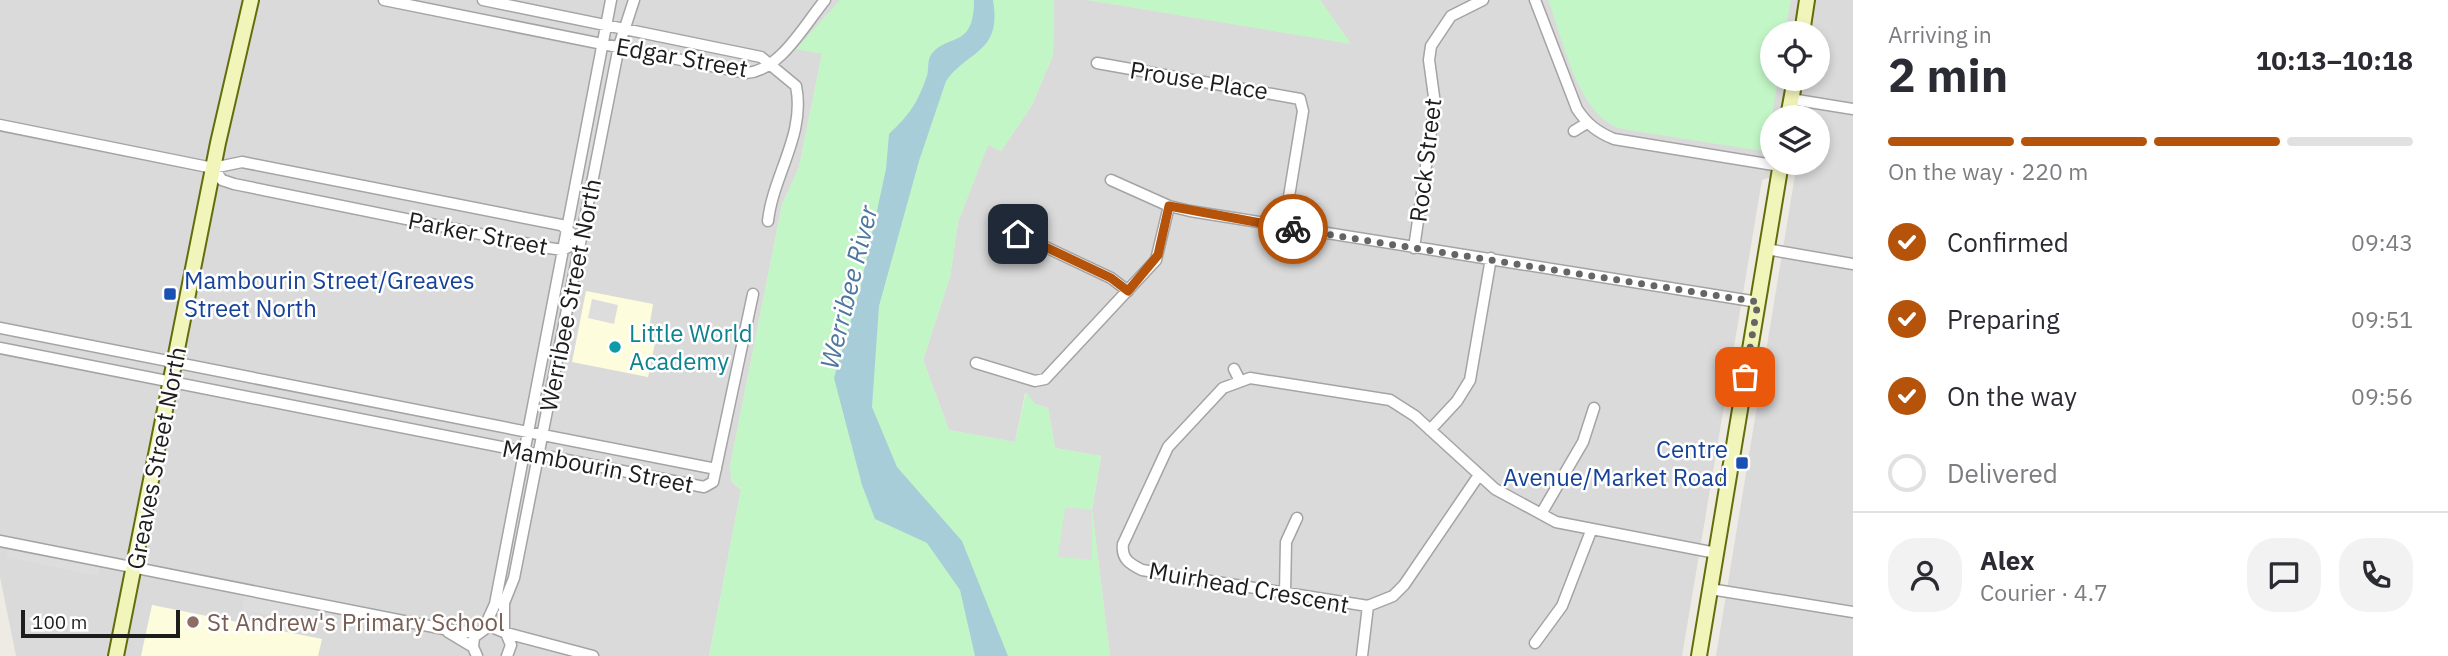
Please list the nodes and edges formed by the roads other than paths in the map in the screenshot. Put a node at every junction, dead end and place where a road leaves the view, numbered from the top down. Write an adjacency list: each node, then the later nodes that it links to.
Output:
1 (243, 0): 16 (street, Greaves Street North)
2 (251, 0): 16 (street, Greaves Street North)
3 (384, 0): 14 (street, Edgar Street)
4 (483, 0): 12 (street, Edgar Street)
5 (611, 0): 12 (street, Werribee Street North)
6 (634, 0): 13 (street, Werribee Street North)
7 (825, 0): 18 (street)
8 (1483, 0): 38 (street, Rock Street)
9 (1535, 0): 25 (street)
10 (1807, 0): 11 (street)
11 (1804, 21)
12 (606, 24): 13 (street, Edgar Street); 14 (street, Werribee Street North)
13 (625, 27): 15 (street, Werribee Street North); 18 (street, Edgar Street)
14 (603, 44): 15 (street, Edgar Street); 35 (street, Werribee Street North)
15 (619, 46): 18 (street, Edgar Street); 37 (street, Werribee Street North)
16 (236, 53): 29 (street, Greaves Street North)
17 (1097, 63): 22 (street, Prouse Place)
18 (771, 65): 33 (street)
19 (1793, 91): 21 (street)
20 (1310, 93): 22 (street, Prouse Place)
21 (1791, 99): 23 (street); 24 (street)
22 (1301, 100): 34 (street, Prouse Place)
23 (1790, 105)
24 (1853, 109)
25 (1587, 123): 27 (street); 28 (street)
26 (0, 125): 29 (street, Parker Street)
27 (1574, 131)
28 (1760, 161)
29 (213, 168): 35 (street, Parker Street); 40 (street, Parker Street); 48 (street, Greaves Street North)
30 (1779, 175): 39 (street)
31 (1111, 180): 32 (street)
32 (1169, 206): 34 (street); 43 (street)
33 (768, 221)
34 (1284, 227): 38 (street)
35 (567, 228): 37 (street, Parker Street); 40 (street, Werribee Street North)
36 (1018, 234): 43 (street)
37 (580, 240): 40 (street, Parker Street); 56 (street, Werribee Street North)
38 (1414, 248): 41 (street)
39 (1766, 249): 42 (street); 45 (street)
40 (563, 250): 55 (street, Werribee Street North)
41 (1491, 258): 45 (street); 54 (street)
42 (1853, 264)
43 (1128, 291): 49 (street)
44 (753, 294): 59 (street)
45 (1758, 302): 65 (street)
46 (0, 328): 48 (street, Mambourin Street)
47 (0, 348): 52 (street, Mambourin Street)
48 (175, 361): 52 (street, Greaves Street North); 55 (street, Mambourin Street)
49 (976, 363)
50 (1234, 369): 51 (street)
51 (1239, 379): 54 (street); 68 (street, Muirhead Crescent)
52 (171, 383): 57 (street, Mambourin Street); 66 (street, Greaves Street North)
53 (1594, 408): 61 (street)
54 (1430, 430): 60 (street)
55 (527, 432): 56 (street, Mambourin Street); 57 (street, Werribee Street North)
56 (542, 434): 58 (street, Werribee Street North); 59 (street, Mambourin Street)
57 (523, 452): 58 (street, Mambourin Street); 72 (street, Werribee Street North)
58 (538, 455): 59 (street, Mambourin Street); 73 (street, Werribee Street North)
59 (716, 469)
60 (1479, 475): 61 (street); 69 (street, Muirhead Crescent)
61 (1541, 514): 63 (street)
62 (1297, 518): 68 (street)
63 (1591, 531): 65 (street); 74 (street)
64 (0, 541): 66 (street)
65 (1716, 553): 67 (street)
66 (134, 567): 71 (street); 76 (street, Greaves Street North)
67 (1710, 589): 70 (street); 80 (street)
68 (1285, 593): 69 (street, Muirhead Crescent)
69 (1368, 607): 79 (street)
70 (1853, 612)
71 (444, 629): 72 (street); 75 (street)
72 (480, 630): 73 (street); 75 (street, Werribee Street North)
73 (505, 632): 77 (street, Werribee Street North); 78 (street)
74 (1535, 643)
75 (475, 652)
76 (116, 656)
77 (507, 656)
78 (593, 656)
79 (1362, 656)
80 (1699, 656)

